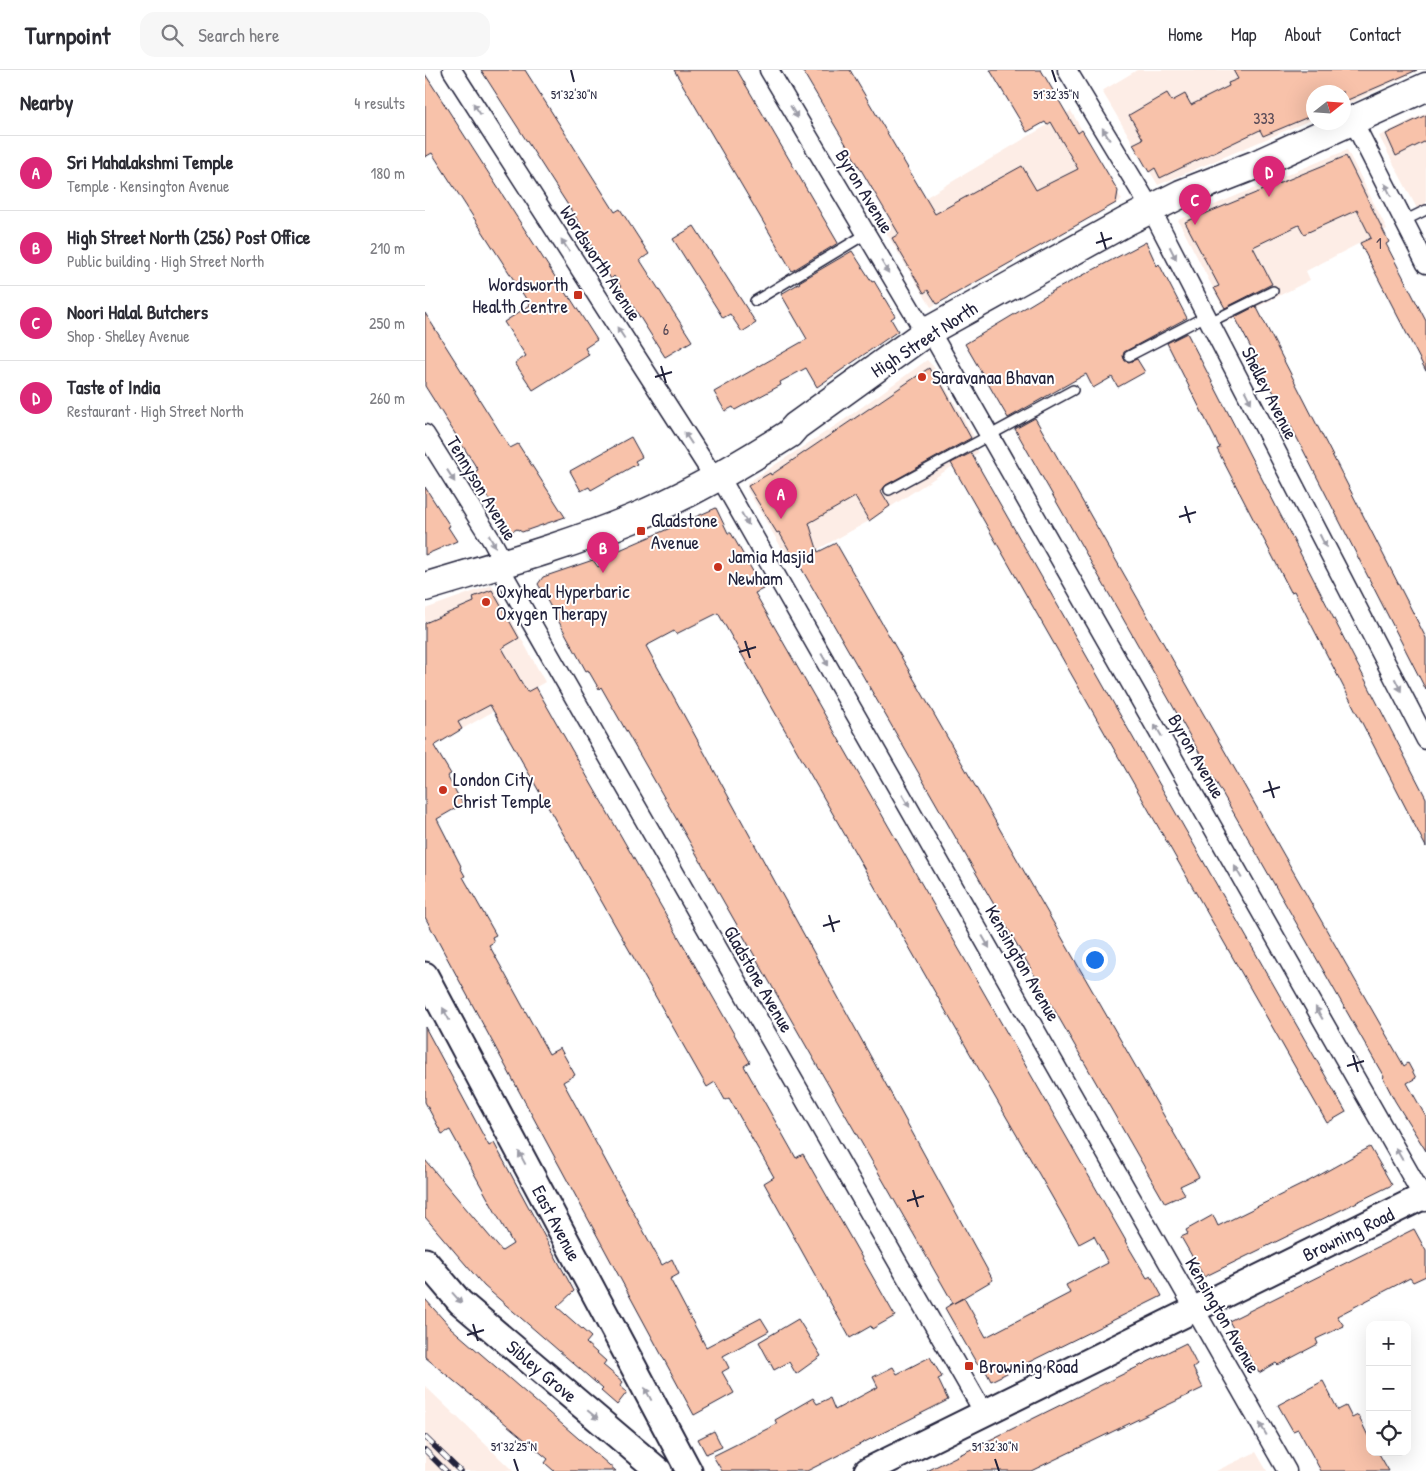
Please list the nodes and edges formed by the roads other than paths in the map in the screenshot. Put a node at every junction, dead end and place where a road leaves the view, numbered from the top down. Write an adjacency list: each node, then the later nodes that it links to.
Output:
1 (451, 70): 19 (street, Wordsworth Avenue, one-way to 1)
2 (769, 70): 9 (street, Byron Avenue, one-way to 9)
3 (1067, 70): 6 (street, Shelley Avenue, one-way to 3)
4 (1426, 87): 5 (main road, High Street North)
5 (1353, 121): 6 (main road, High Street North); 8 (street, one-way to 5)
6 (1151, 209): 13 (street, Shelley Avenue, one-way to 13); 14 (main road, High Street North)
7 (1426, 210): 8 (lane)
8 (1404, 221): 10 (street)
9 (866, 234): 12 (lane); 14 (street, Byron Avenue, one-way to 14)
10 (1426, 264)
11 (1273, 291): 13 (lane)
12 (755, 300)
13 (1208, 319): 15 (lane); 23 (street, Shelley Avenue, one-way to 23)
14 (927, 332): 18 (street, Byron Avenue); 19 (main road, High Street North)
15 (1129, 356)
16 (1073, 390): 18 (lane)
17 (425, 434): 21 (street, Tennyson Avenue, one-way to 21)
18 (990, 436): 20 (lane); 25 (street, Byron Avenue, one-way to 18)
19 (718, 478): 21 (main road, High Street North); 27 (street, Kensington Avenue, one-way to 27)
20 (889, 490)
21 (501, 564): 22 (main road, High Street North); 28 (street, Gladstone Avenue)
22 (425, 587)
23 (1426, 740)
24 (425, 975): 29 (main road, East Avenue, one-way to 24)
25 (1425, 1198): 27 (main road, Browning Road)
26 (425, 1261): 30 (main road, Sibley Grove, one-way to 30)
27 (1196, 1309): 28 (main road, Browning Road); 33 (street, Kensington Avenue, one-way to 27)
28 (984, 1413): 32 (main road, Browning Road)
29 (671, 1437): 30 (main road, Sibley Grove); 31 (main road, East Avenue)
30 (651, 1464)
31 (689, 1471)
32 (867, 1471)
33 (1287, 1471)

